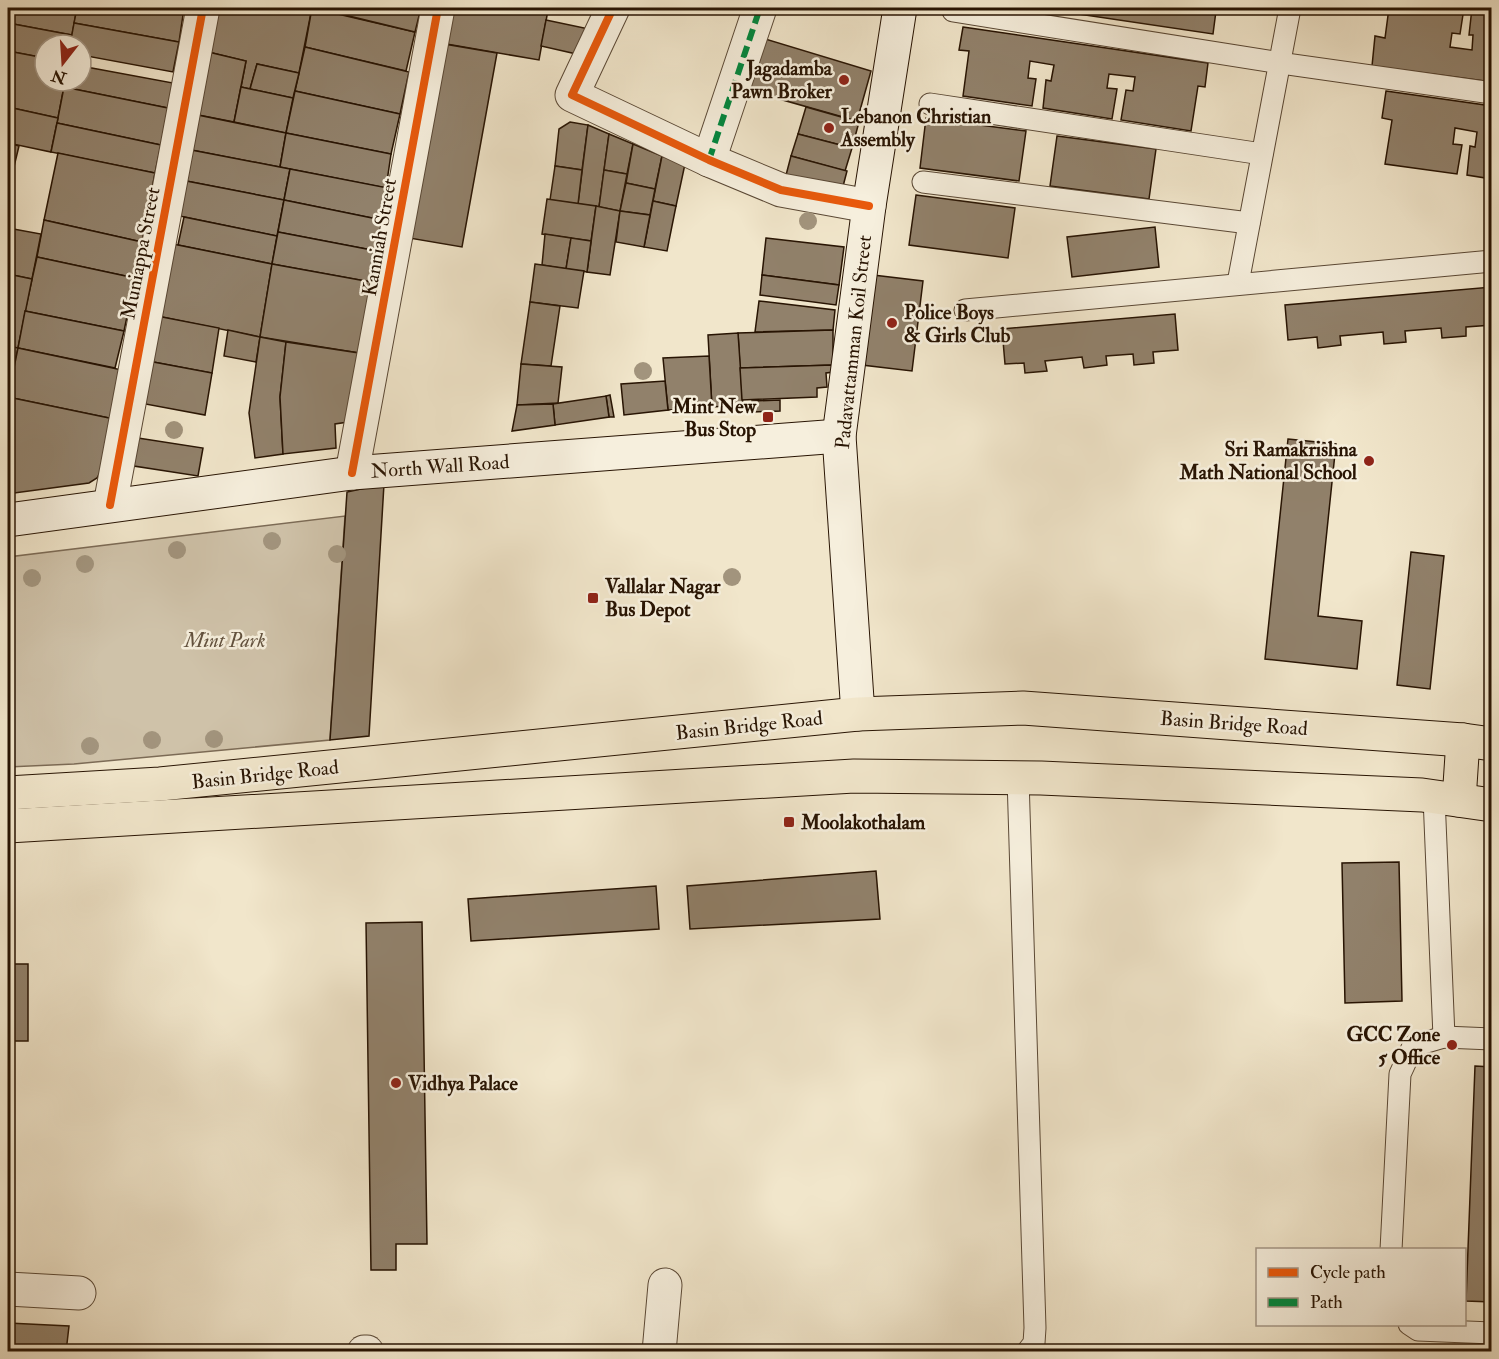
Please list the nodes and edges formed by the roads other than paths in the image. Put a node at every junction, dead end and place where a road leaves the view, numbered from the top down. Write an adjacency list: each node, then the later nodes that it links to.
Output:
1 (203, 8): 21 (street, Muniappa Street)
2 (438, 8): 20 (street, Kanniah Street)
3 (613, 8): 12 (street)
4 (760, 8): 12 (street)
5 (900, 8): 14 (street, Padavattamman Koil Street)
6 (1290, 8): 8 (lane)
7 (953, 11): 8 (lane)
8 (1280, 63): 9 (lane); 11 (lane)
9 (1491, 93)
10 (930, 104): 11 (lane)
11 (1262, 154): 15 (lane)
12 (709, 160): 14 (street)
13 (923, 182): 15 (lane)
14 (869, 206): 19 (street, Padavattamman Koil Street)
15 (1249, 224): 17 (lane)
16 (1491, 261): 17 (lane)
17 (1238, 283): 18 (lane)
18 (965, 310)
19 (839, 436): 20 (street, North Wall Road); 23 (street, Padavattamman Koil Street)
20 (352, 473): 21 (street, North Wall Road)
21 (110, 506): 22 (street, North Wall Road)
22 (8, 520)
23 (858, 714): 24 (main road, Basin Bridge Road); 26 (main road, Basin Bridge Road)
24 (1477, 742): 27 (main road)
25 (1018, 777): 27 (main road, Basin Bridge Road); 29 (main road, Basin Bridge Road); 39 (lane)
26 (8, 793)
27 (1447, 798): 28 (main road, Basin Bridge Road); 30 (lane)
28 (1491, 805)
29 (8, 826)
30 (1444, 1037): 31 (lane); 32 (lane)
31 (1491, 1039)
32 (1391, 1248)
33 (665, 1285): 38 (street)
34 (8, 1290): 35 (street)
35 (79, 1293)
36 (1412, 1326): 37 (lane)
37 (1491, 1333)
38 (659, 1352)
39 (1026, 1352)

